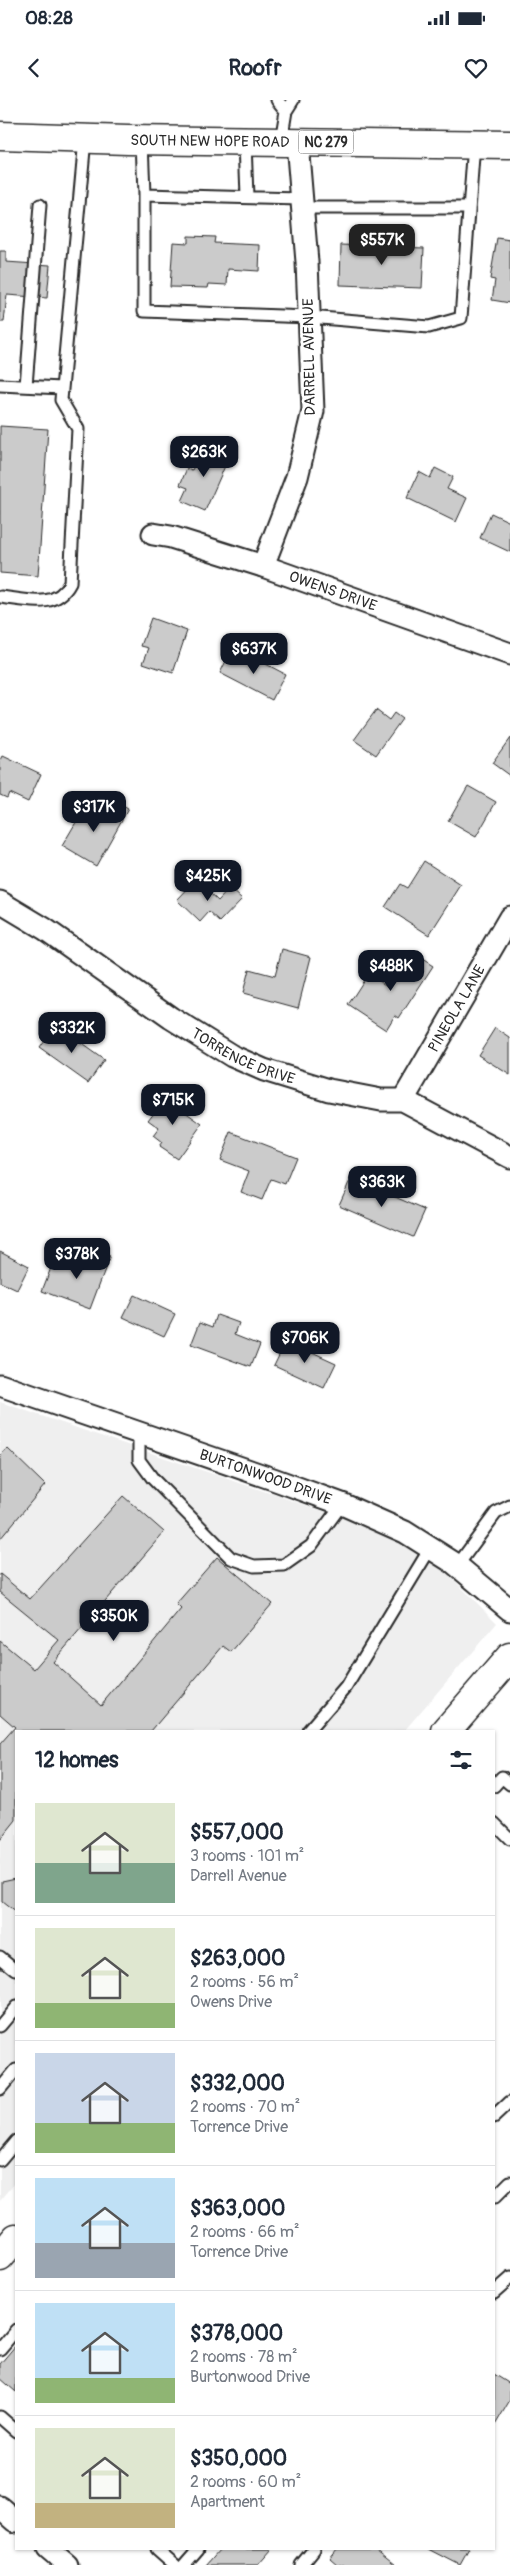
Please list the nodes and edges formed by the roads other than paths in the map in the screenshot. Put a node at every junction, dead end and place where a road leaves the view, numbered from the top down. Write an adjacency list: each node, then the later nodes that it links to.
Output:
1 (277, 100): 3 (lane)
2 (293, 100): 3 (lane)
3 (286, 111): 8 (lane)
4 (0, 136): 5 (main road, SOUTH NEW HOPE ROAD / NC 279)
5 (85, 139): 6 (main road, SOUTH NEW HOPE ROAD / NC 279); 19 (lane)
6 (142, 140): 7 (main road, SOUTH NEW HOPE ROAD / NC 279); 11 (lane)
7 (244, 141): 8 (main road, SOUTH NEW HOPE ROAD / NC 279); 12 (lane)
8 (289, 142): 9 (main road, SOUTH NEW HOPE ROAD / NC 279); 13 (street, DARRELL AVENUE)
9 (474, 144): 10 (main road, SOUTH NEW HOPE ROAD / NC 279); 15 (lane)
10 (510, 145)
11 (144, 195): 12 (lane); 16 (lane)
12 (247, 197): 13 (lane)
13 (302, 203): 15 (lane); 16 (street, DARRELL AVENUE)
14 (40, 206): 18 (lane)
15 (469, 208): 16 (lane)
16 (309, 317): 21 (street, DARRELL AVENUE)
17 (0, 385): 18 (lane)
18 (26, 386): 19 (lane)
19 (62, 388): 22 (lane)
20 (153, 534): 21 (street, OWENS DRIVE)
21 (263, 566): 23 (street, OWENS DRIVE)
22 (1, 597)
23 (510, 654)
24 (0, 902): 26 (street, TORRENCE DRIVE)
25 (510, 917): 26 (street, PINEOLA LANE)
26 (403, 1100): 27 (street, TORRENCE DRIVE)
27 (510, 1157)
28 (0, 1385): 29 (street, BURTONWOOD DRIVE)
29 (139, 1433): 30 (street, BURTONWOOD DRIVE); 30 (lane)
30 (342, 1504): 32 (street, BURTONWOOD DRIVE)
31 (510, 1506): 33 (lane)
32 (431, 1547): 33 (street, BURTONWOOD DRIVE); 36 (lane)
33 (457, 1566): 34 (street, BURTONWOOD DRIVE)
34 (510, 1610)
35 (510, 1657): 37 (main road)
36 (309, 1730)
37 (447, 1730)
38 (510, 1784): 39 (lane)
39 (495, 1785)
40 (495, 1825): 41 (lane)
41 (510, 1839)
42 (0, 1957): 43 (lane)
43 (15, 1969)
44 (15, 2008): 45 (lane)
45 (0, 2026)
46 (15, 2071): 47 (lane)
47 (0, 2089)
48 (510, 2102): 49 (lane)
49 (495, 2116)
50 (15, 2142): 51 (lane)
51 (0, 2160)
52 (510, 2182): 53 (lane)
53 (495, 2197)
54 (15, 2239): 55 (main road)
55 (0, 2257)
56 (510, 2278): 57 (lane)
57 (495, 2291)
58 (15, 2331): 59 (lane)
59 (0, 2350)
60 (0, 2417): 61 (lane)
61 (15, 2430)
62 (0, 2507): 63 (street)
63 (15, 2520)
64 (49, 2550): 68 (street)
65 (158, 2550): 69 (lane)
66 (197, 2550): 70 (lane)
67 (313, 2550): 71 (lane)
68 (67, 2565)
69 (175, 2565)
70 (184, 2565)
71 (301, 2565)

